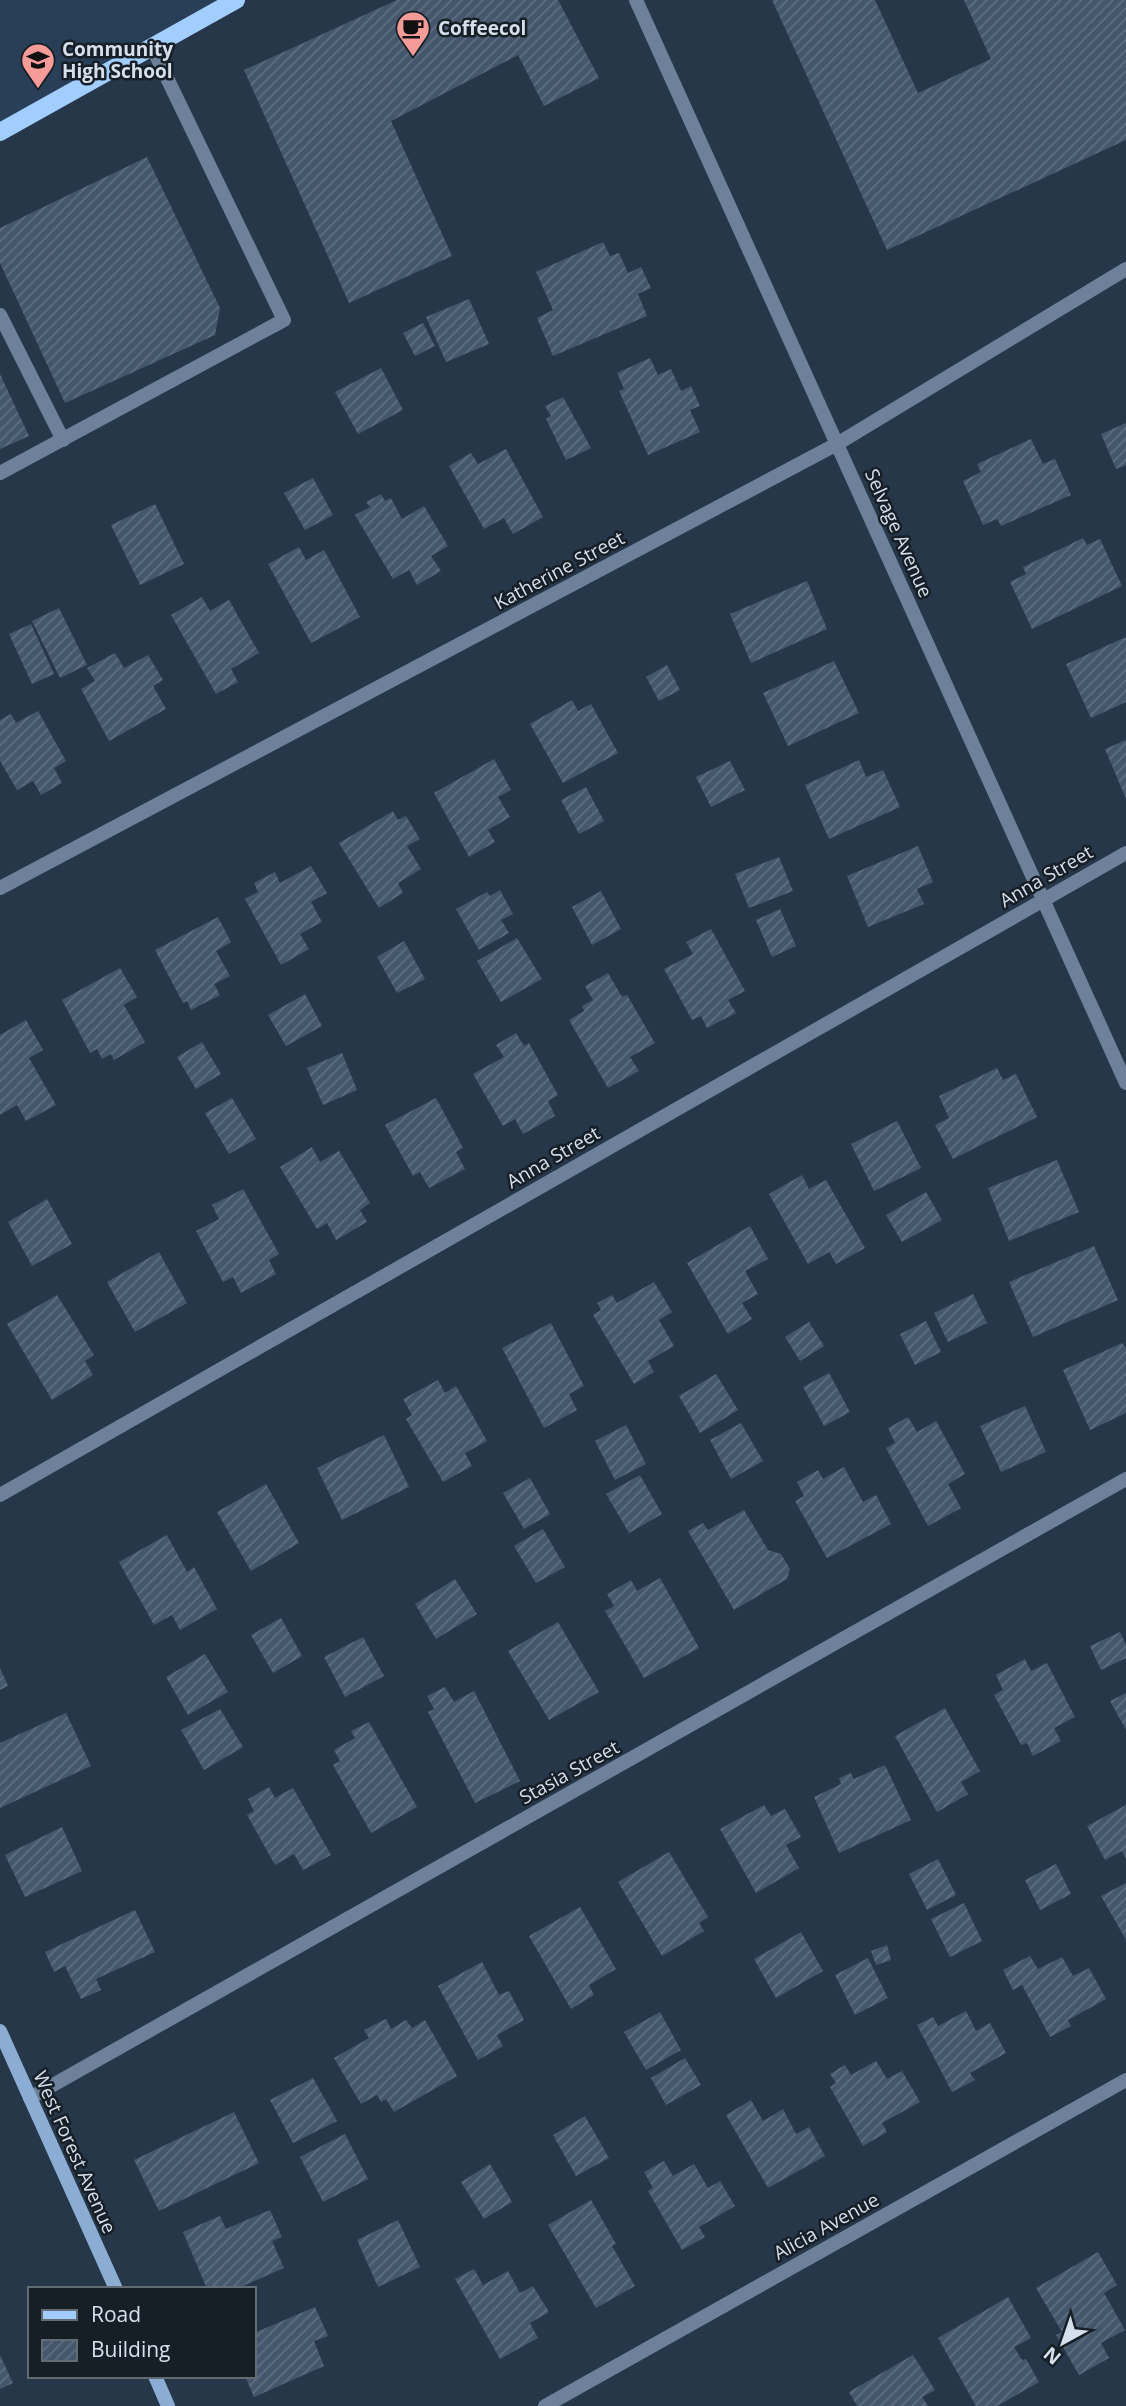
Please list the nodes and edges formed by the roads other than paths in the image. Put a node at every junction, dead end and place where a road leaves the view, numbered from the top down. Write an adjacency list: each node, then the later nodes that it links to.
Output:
1 (236, 0): 3 (main road)
2 (636, 0): 8 (street, Selvage Avenue)
3 (152, 47): 4 (main road); 7 (street)
4 (0, 132)
5 (1126, 269): 8 (street, Katherine Street)
6 (0, 315): 7 (street)
7 (63, 440): 9 (street)
8 (837, 444): 11 (street, Katherine Street); 12 (street, Selvage Avenue)
9 (0, 474)
10 (1126, 853): 12 (street, Anna Street)
11 (0, 888)
12 (1044, 900): 13 (street, Selvage Avenue); 15 (street, Anna Street)
13 (1126, 1083)
14 (1126, 1479): 18 (street, Stasia Street)
15 (0, 1495)
16 (0, 2031): 18 (street, West Forest Avenue)
17 (1126, 2080): 22 (street, Alicia Avenue)
18 (30, 2098): 19 (street, West Forest Avenue)
19 (115, 2287)
20 (156, 2378): 21 (street)
21 (168, 2406)
22 (545, 2406)

